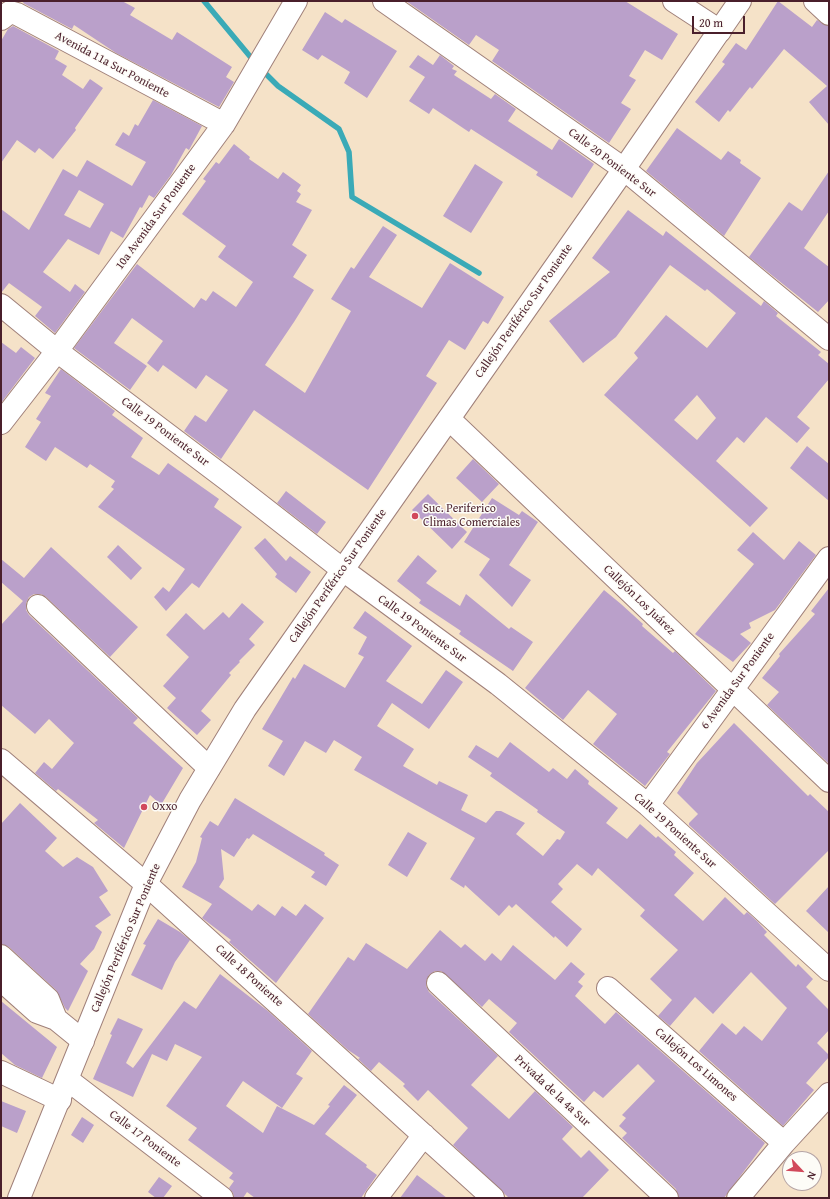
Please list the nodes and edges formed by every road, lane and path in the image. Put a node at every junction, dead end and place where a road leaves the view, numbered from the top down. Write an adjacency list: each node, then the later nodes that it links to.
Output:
1 (296, 1): 9 (street, 10a Avenida Sur Poniente)
2 (384, 1): 10 (street, Calle 20 Poniente Sur)
3 (674, 1): 8 (street)
4 (740, 1): 8 (street, Callejón Periférico Sur Poniente)
5 (815, 1): 6 (street)
6 (829, 14)
7 (1, 19): 9 (street, Avenida 11a Sur Poniente)
8 (720, 31): 10 (street, Callejón Periférico Sur Poniente)
9 (224, 124): 13 (street, 10a Avenida Sur Poniente)
10 (624, 169): 12 (street, Calle 20 Poniente Sur); 14 (street, Callejón Periférico Sur Poniente)
11 (1, 305): 13 (street, Calle 19 Poniente Sur)
12 (829, 339)
13 (57, 351): 15 (street, 10a Avenida Sur Poniente); 17 (street, Calle 19 Poniente Sur)
14 (449, 419): 17 (street, Callejón Periférico Sur Poniente); 19 (street, Callejón Los Juárez)
15 (1, 423)
16 (829, 558): 19 (street, 6 Avenida Sur Poniente)
17 (343, 570): 21 (street, Callejón Periférico Sur Poniente); 23 (street, Calle 19 Poniente Sur)
18 (38, 606): 21 (street)
19 (732, 689): 22 (street, Callejón Los Juárez); 23 (street, 6 Avenida Sur Poniente)
20 (1, 760): 24 (street, Calle 18 Poniente)
21 (209, 768): 24 (street, Callejón Periférico Sur Poniente)
22 (829, 781)
23 (648, 806): 26 (street, Calle 19 Poniente Sur)
24 (146, 884): 31 (street, Callejón Periférico Sur Poniente); 36 (street, Calle 18 Poniente)
25 (1, 956): 30 (street)
26 (829, 970)
27 (1, 980): 30 (street)
28 (438, 983): 42 (street, Privada de la 4a Sur)
29 (608, 988): 37 (street, Callejón Los Limones)
30 (56, 1019): 31 (street)
31 (83, 1041): 33 (street, Callejón Periférico Sur Poniente)
32 (1, 1072): 35 (street)
33 (68, 1080): 35 (street, Callejón Periférico Sur Poniente); 39 (street, Calle 17 Poniente)
34 (829, 1094): 37 (street)
35 (60, 1100): 38 (street, Callejón Periférico Sur Poniente)
36 (424, 1135): 40 (street); 41 (street, Calle 18 Poniente)
37 (784, 1143): 43 (street)
38 (18, 1198)
39 (222, 1198)
40 (376, 1198)
41 (493, 1198)
42 (667, 1198)
43 (738, 1198)

